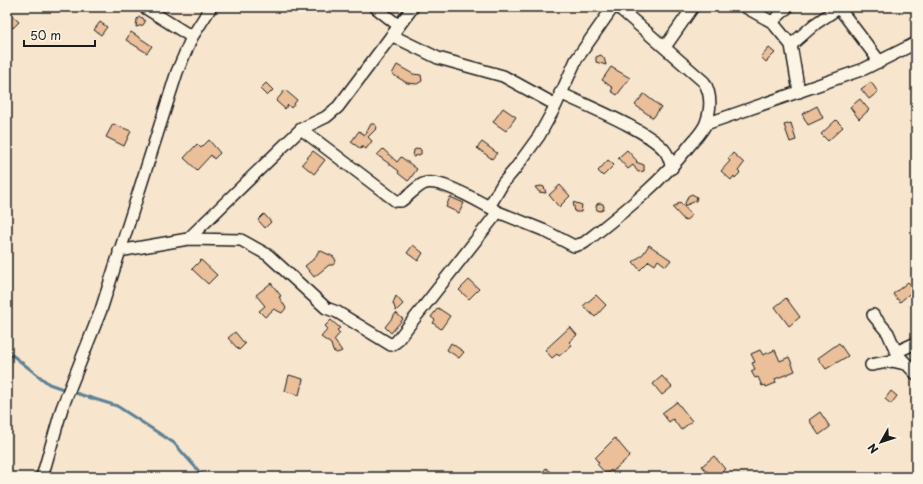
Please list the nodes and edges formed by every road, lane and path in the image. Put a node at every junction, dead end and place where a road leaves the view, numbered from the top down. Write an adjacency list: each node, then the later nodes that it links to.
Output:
1 (144, 7): 14 (street)
2 (211, 7): 14 (street)
3 (375, 7): 12 (street)
4 (413, 7): 12 (street)
5 (613, 7): 20 (street)
6 (618, 7): 17 (street)
7 (693, 7): 17 (street)
8 (745, 7): 11 (street)
9 (788, 7): 11 (street)
10 (840, 8): 16 (street); 18 (street)
11 (772, 22): 16 (street)
12 (399, 26): 13 (street)
13 (393, 36): 21 (street); 23 (street)
14 (192, 37): 27 (street)
15 (916, 43): 18 (street)
16 (790, 45): 19 (street)
17 (665, 47): 22 (street)
18 (880, 62): 19 (street)
19 (799, 92): 22 (street)
20 (560, 93): 21 (street); 24 (street)
21 (556, 105): 25 (street)
22 (706, 124): 24 (street)
23 (301, 129): 25 (street); 26 (street)
24 (672, 168): 25 (street)
25 (494, 209): 26 (street)
26 (188, 239): 27 (street)
27 (120, 251): 34 (street)
28 (872, 315): 30 (street)
29 (916, 343): 30 (street)
30 (896, 352): 31 (street)
31 (905, 364): 32 (street); 33 (street)
32 (871, 365)
33 (916, 374)
34 (42, 477)

